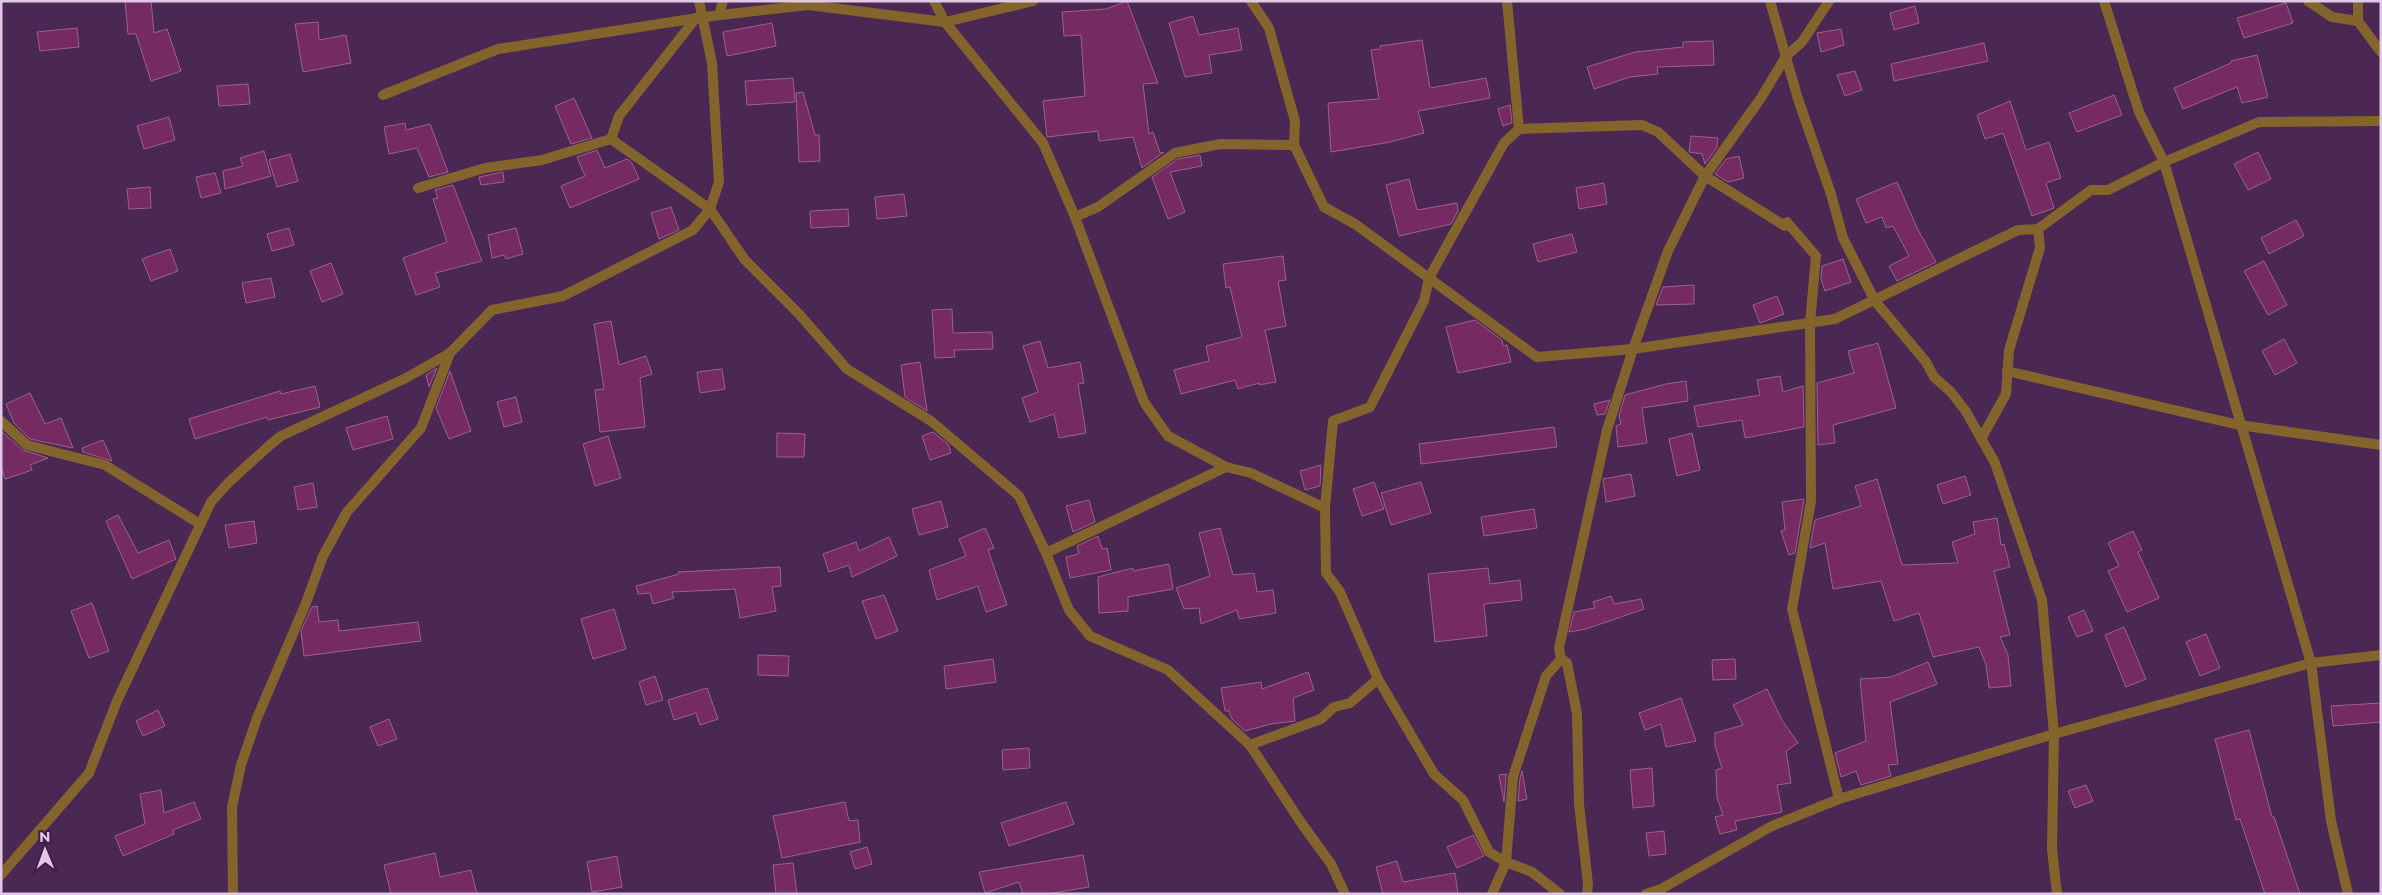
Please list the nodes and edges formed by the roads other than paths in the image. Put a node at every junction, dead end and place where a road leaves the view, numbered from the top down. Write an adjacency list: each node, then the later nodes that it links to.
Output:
1 (699, 1): 13 (street)
2 (723, 1): 12 (street)
3 (934, 1): 15 (street)
4 (1033, 1): 15 (street)
5 (1251, 1): 22 (street)
6 (1507, 1): 20 (street)
7 (1770, 1): 17 (street)
8 (1830, 1): 17 (street)
9 (2104, 1): 23 (street)
10 (2308, 1): 14 (street)
11 (2358, 1): 14 (street)
12 (720, 15): 13 (street); 15 (street)
13 (700, 18): 18 (street); 21 (street); 26 (street)
14 (2358, 21): 16 (street)
15 (945, 22): 27 (street)
16 (2381, 52)
17 (1786, 56): 24 (street); 30 (street)
18 (383, 95)
19 (2381, 121): 23 (street)
20 (1519, 129): 24 (street); 29 (street)
21 (611, 139): 25 (street); 26 (street)
22 (1294, 145): 27 (street); 29 (street)
23 (2164, 162): 28 (street); 36 (street)
24 (1705, 176): 31 (street); 32 (street)
25 (418, 188)
26 (710, 209): 33 (street); 42 (street)
27 (1076, 217): 39 (street)
28 (2038, 229): 30 (street); 34 (street)
29 (1429, 278): 32 (street); 40 (street)
30 (1875, 301): 31 (street); 37 (street)
31 (1810, 323): 32 (street); 49 (street)
32 (1633, 349): 44 (street)
33 (450, 353): 41 (street); 52 (street)
34 (2007, 371): 36 (street); 37 (street)
35 (1, 421): 41 (street)
36 (2239, 425): 38 (street); 45 (street)
37 (1981, 439): 47 (street)
38 (2381, 445)
39 (1226, 467): 40 (street); 42 (street)
40 (1325, 508): 46 (street)
41 (200, 524): 51 (street)
42 (1046, 553): 48 (street)
43 (2381, 655): 45 (street)
44 (1561, 659): 50 (street); 56 (street)
45 (2311, 663): 47 (street); 59 (street)
46 (1378, 679): 48 (street); 50 (street)
47 (2054, 734): 49 (street); 58 (street)
48 (1250, 745): 53 (street)
49 (1839, 800): 57 (street)
50 (1506, 862): 54 (street); 55 (street)
51 (1, 876)
52 (233, 894)
53 (1344, 894)
54 (1492, 894)
55 (1560, 894)
56 (1587, 894)
57 (1646, 894)
58 (2057, 894)
59 (2348, 894)

